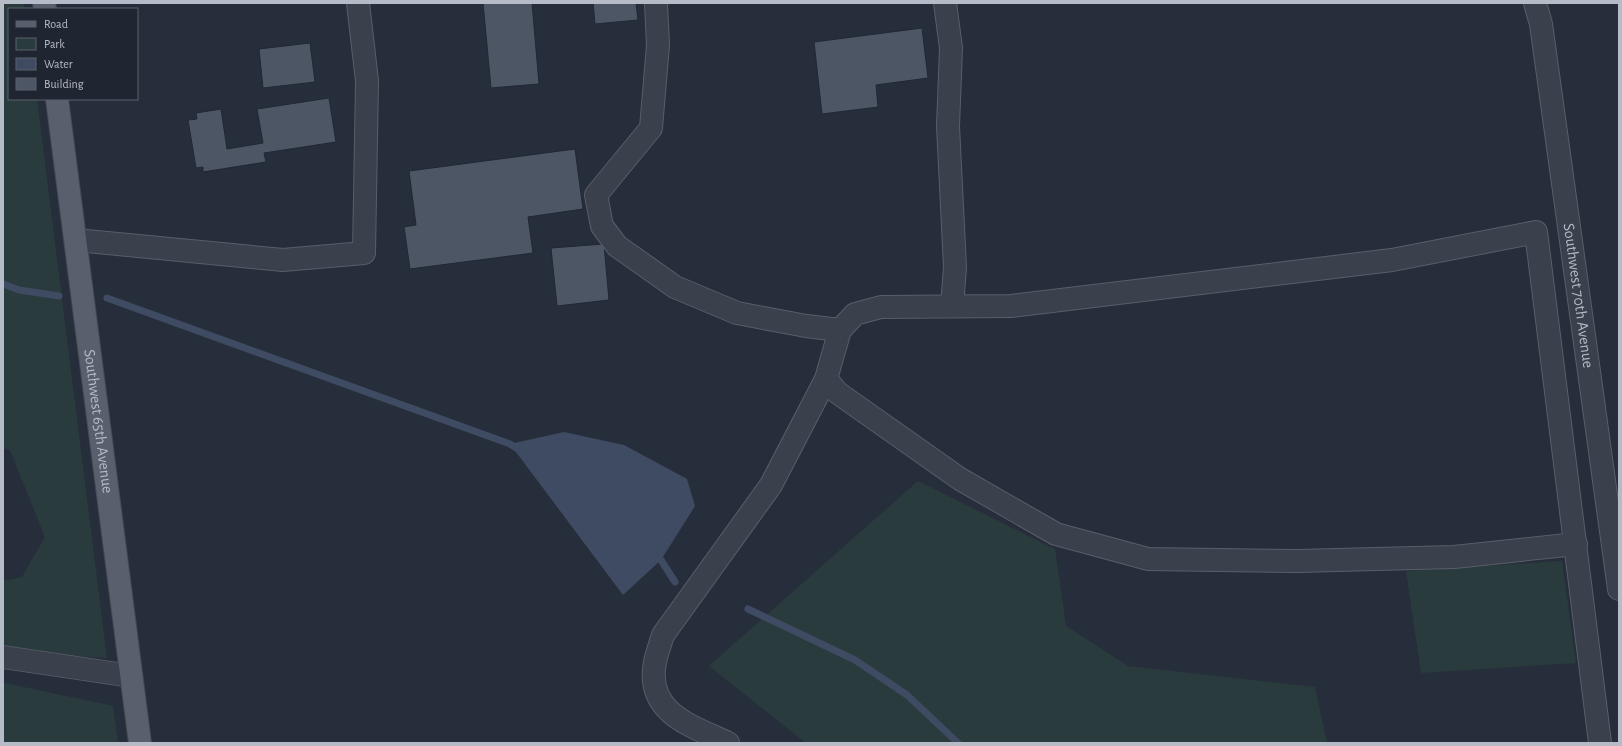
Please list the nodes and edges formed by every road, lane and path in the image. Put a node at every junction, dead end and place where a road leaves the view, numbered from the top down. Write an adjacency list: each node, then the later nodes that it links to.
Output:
1 (358, 3): 6 (street)
2 (656, 3): 8 (street)
3 (945, 3): 7 (street)
4 (1535, 3): 11 (street, Southwest 70th Avenue)
5 (57, 100): 6 (main road, Southwest 65th Avenue)
6 (76, 240): 13 (main road, Southwest 65th Avenue)
7 (952, 306): 8 (street); 10 (street)
8 (840, 330): 9 (street)
9 (826, 379): 10 (street); 15 (street)
10 (1576, 544): 16 (street)
11 (1619, 589)
12 (3, 657): 13 (street)
13 (131, 676): 14 (main road, Southwest 65th Avenue)
14 (140, 743)
15 (728, 743)
16 (1600, 743)

